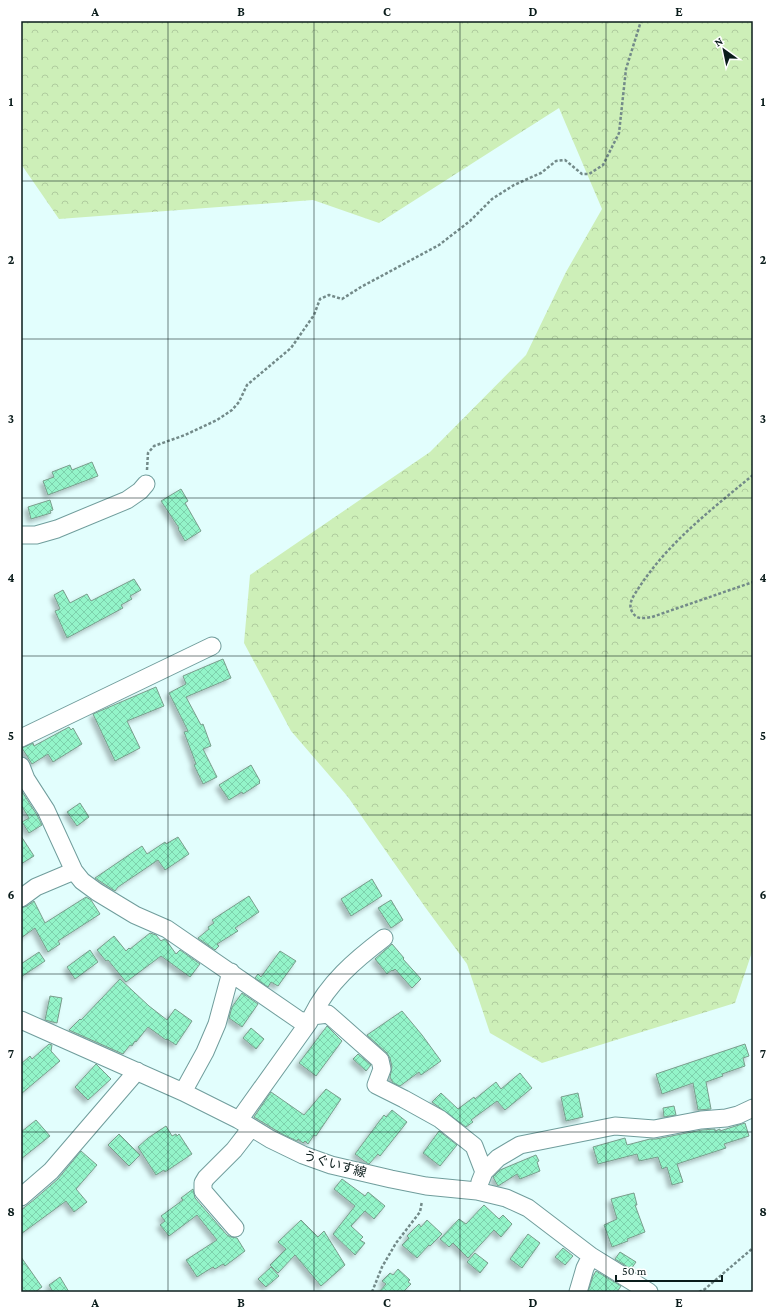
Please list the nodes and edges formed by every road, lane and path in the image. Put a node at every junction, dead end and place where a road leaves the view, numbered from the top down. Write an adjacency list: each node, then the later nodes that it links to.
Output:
1 (641, 21): 3 (path)
2 (753, 476): 5 (path)
3 (146, 484): 4 (street)
4 (21, 535)
5 (753, 582)
6 (212, 646): 7 (street)
7 (21, 738)
8 (21, 766): 9 (street)
9 (74, 871): 10 (street); 12 (street)
10 (21, 898)
11 (384, 938): 13 (street)
12 (231, 972): 13 (street); 16 (street)
13 (310, 1019): 18 (street); 19 (street)
14 (21, 1020): 15 (street, うぐいす線)
15 (137, 1071): 16 (street, うぐいす線); 22 (street)
16 (183, 1092): 18 (street, うぐいす線)
17 (753, 1108): 19 (street)
18 (245, 1124): 20 (street, うぐいす線); 23 (street)
19 (484, 1172): 21 (street)
20 (426, 1186): 21 (street, うぐいす線); 26 (path)
21 (477, 1191): 25 (street, うぐいす線)
22 (21, 1197)
23 (235, 1228)
24 (753, 1248): 29 (path)
25 (591, 1256): 27 (street); 28 (street, うぐいす線)
26 (372, 1292)
27 (578, 1292)
28 (649, 1292)
29 (699, 1292)

